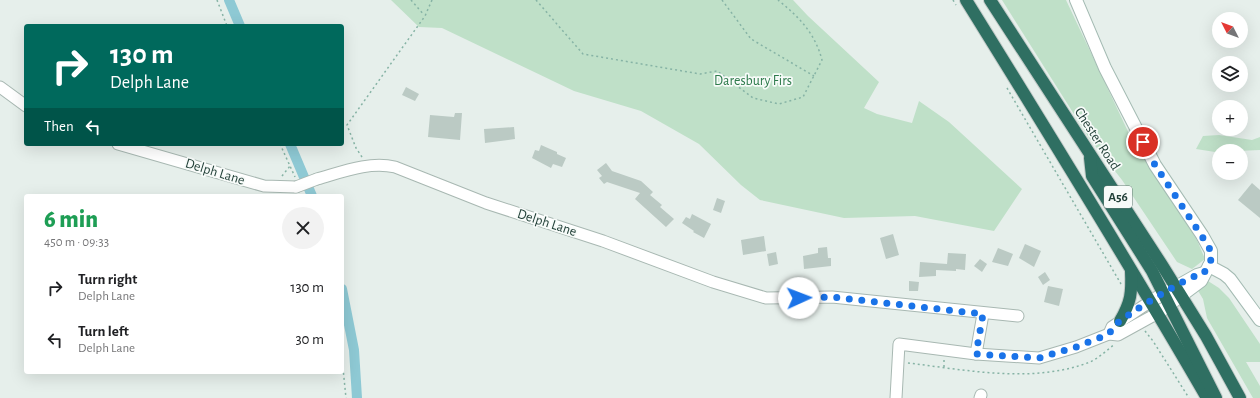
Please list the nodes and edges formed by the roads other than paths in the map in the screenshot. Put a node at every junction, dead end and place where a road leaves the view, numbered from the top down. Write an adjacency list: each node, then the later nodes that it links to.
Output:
1 (990, 0): 7 (highway, Chester Road / A56)
2 (1076, 0): 9 (street)
3 (961, 3): 8 (highway, A56)
4 (0, 87): 5 (street)
5 (24, 105)
6 (125, 146): 14 (street, Delph Lane, bridge)
7 (1089, 155): 10 (highway, Chester Road / A56); 11 (highway)
8 (1130, 268): 12 (highway, A56); 17 (highway)
9 (1207, 270): 10 (street); 16 (street)
10 (1179, 291): 11 (street); 23 (highway, Chester Road / A56)
11 (1166, 300): 12 (street); 13 (street); 22 (highway)
12 (1151, 302): 13 (highway, A56); 17 (street)
13 (1158, 313): 18 (street); 21 (highway, A56)
14 (983, 314): 15 (street, Delph Lane); 19 (street)
15 (1018, 316)
16 (1260, 320)
17 (1120, 321): 18 (street)
18 (1109, 334): 19 (street)
19 (976, 354): 20 (street)
20 (896, 398)
21 (1206, 398)
22 (1216, 398)
23 (1240, 398)

